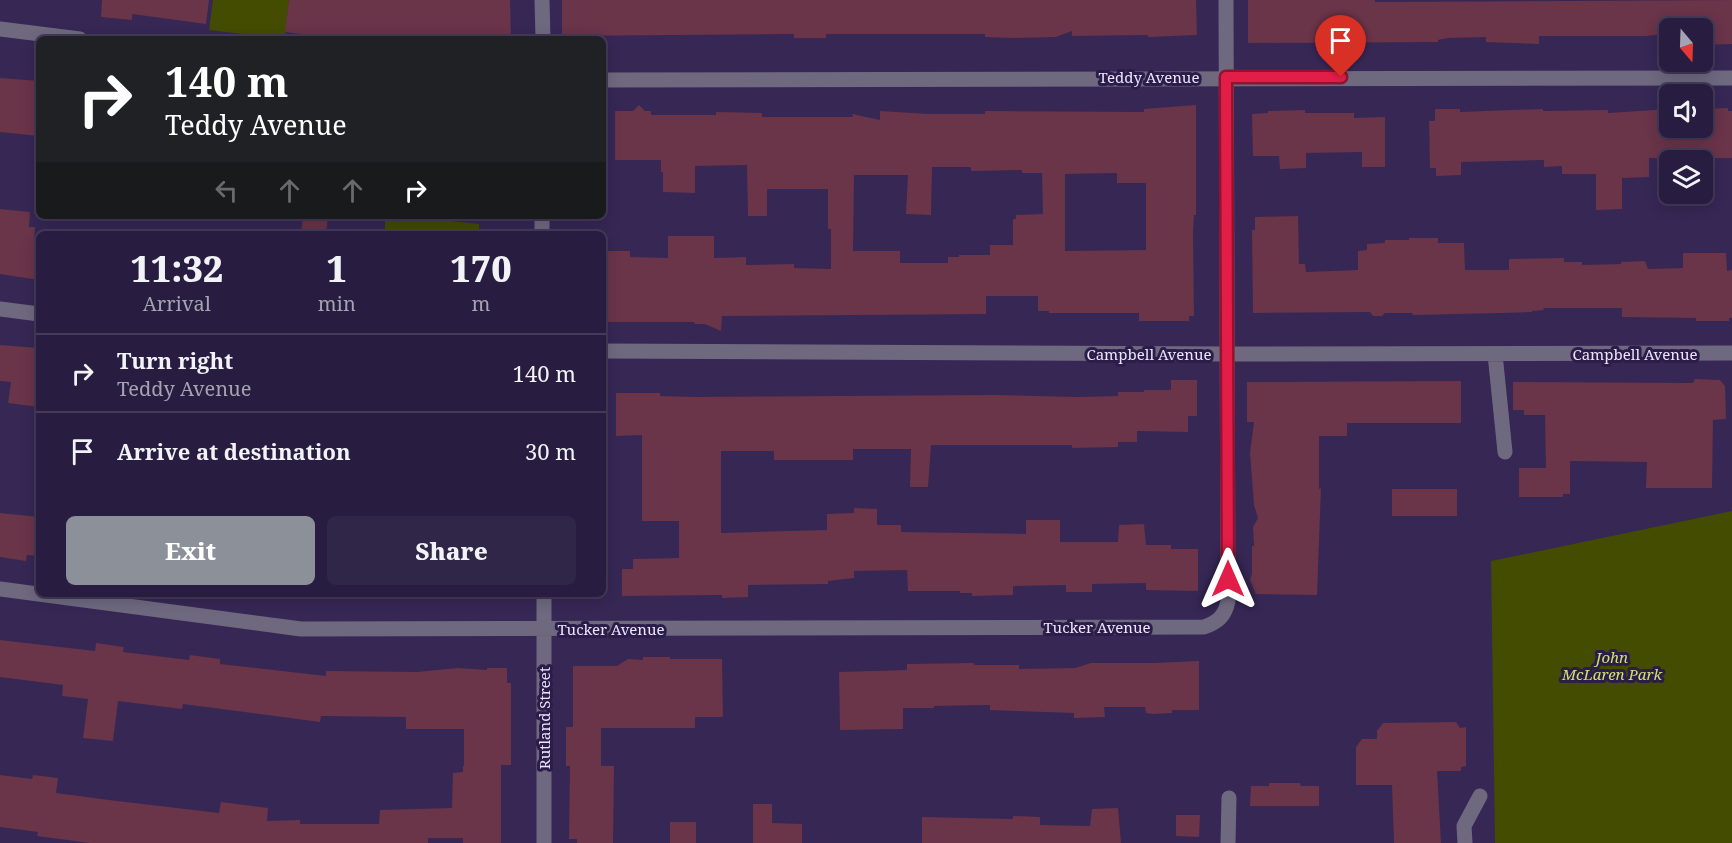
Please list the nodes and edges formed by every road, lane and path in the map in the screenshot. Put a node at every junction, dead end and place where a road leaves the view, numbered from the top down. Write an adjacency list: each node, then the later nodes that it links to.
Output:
1 (542, 0): 5 (street)
2 (1226, 0): 6 (street)
3 (0, 29): 4 (street)
4 (56, 36)
5 (543, 36)
6 (1226, 77): 7 (street, Teddy Avenue); 8 (street, Teddy Avenue); 13 (street)
7 (1732, 78)
8 (606, 80)
9 (0, 309): 10 (street)
10 (36, 314)
11 (606, 351): 13 (street, Campbell Avenue)
12 (1732, 353): 14 (street, Campbell Avenue)
13 (1228, 354): 14 (street, Campbell Avenue); 20 (street, Tucker Avenue)
14 (1495, 354): 15 (street)
15 (1505, 452)
16 (0, 589): 17 (street, Tucker Avenue)
17 (36, 594)
18 (60, 597): 20 (street, Tucker Avenue)
19 (544, 597): 20 (street, Rutland Street)
20 (544, 629): 23 (street, Rutland Street)
21 (1480, 796): 25 (street)
22 (1229, 798): 24 (street)
23 (544, 843)
24 (1228, 843)
25 (1465, 843)

